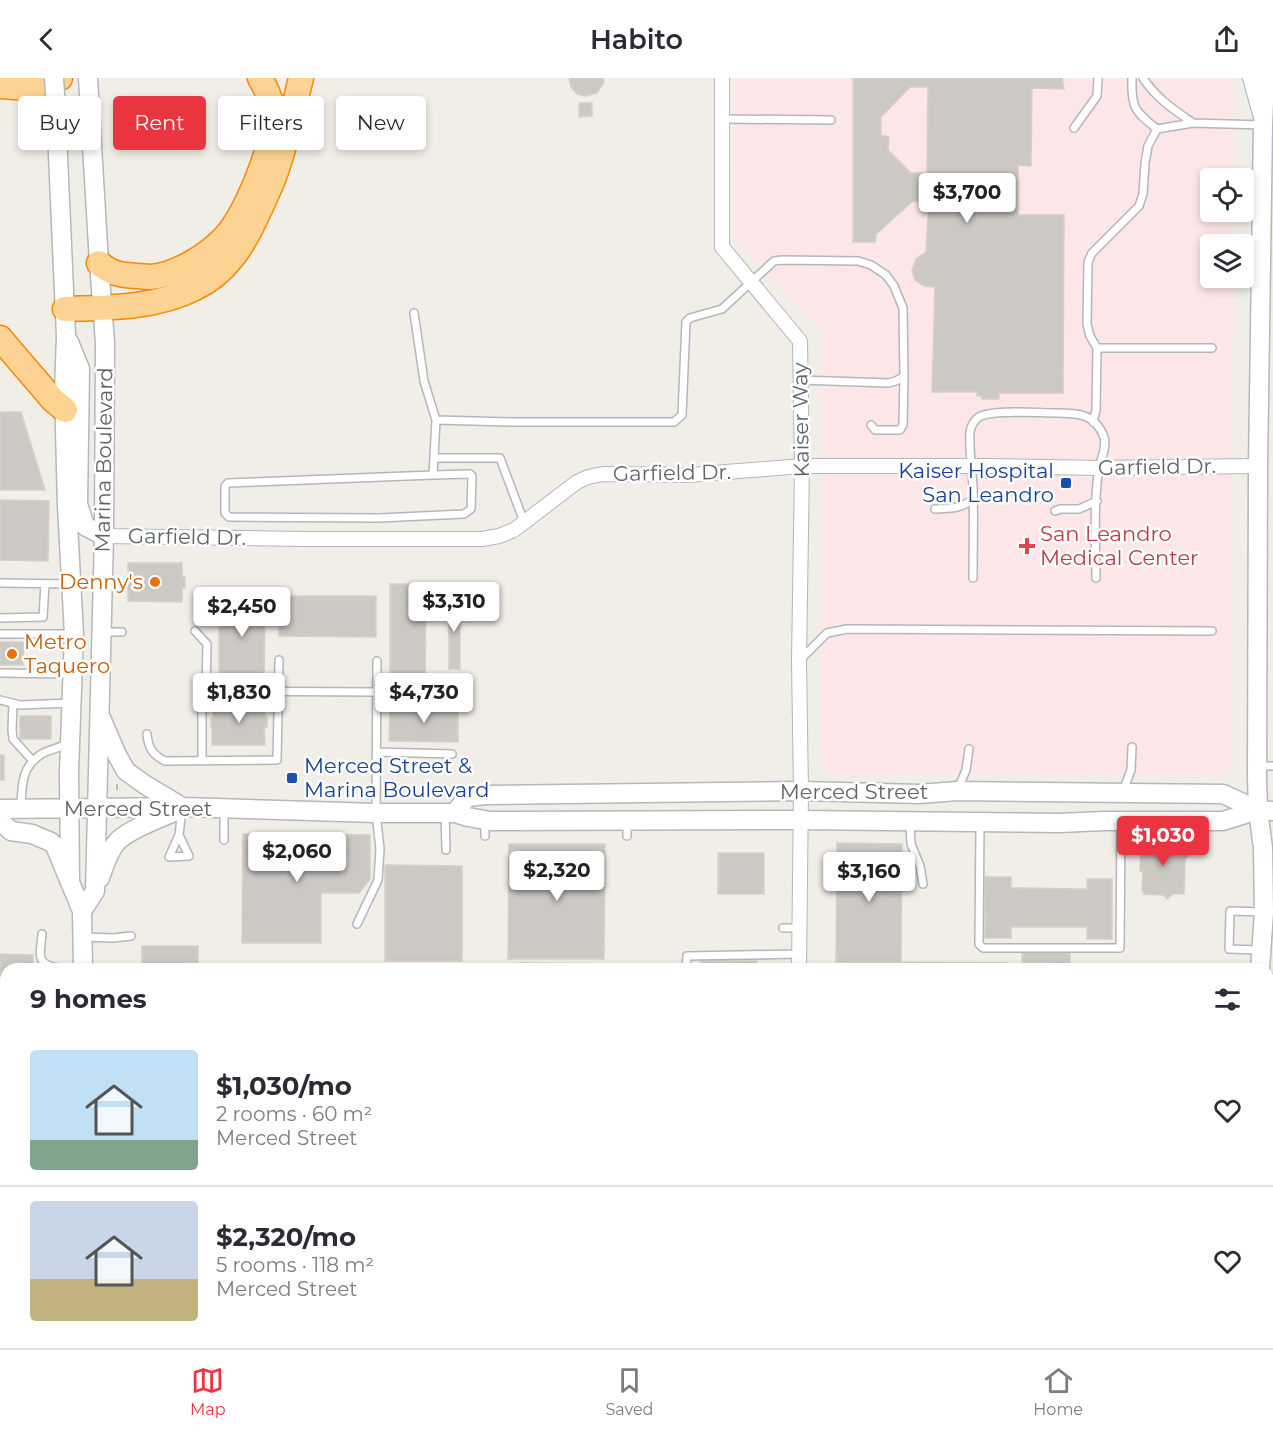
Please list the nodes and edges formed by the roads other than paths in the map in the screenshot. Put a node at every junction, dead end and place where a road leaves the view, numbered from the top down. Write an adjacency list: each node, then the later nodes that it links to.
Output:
1 (54, 78): 23 (street, Marina Boulevard, bridge)
2 (60, 78): 12 (highway)
3 (88, 78): 20 (street, Marina Boulevard)
4 (260, 78): 20 (highway)
5 (301, 78): 22 (highway)
6 (722, 78): 14 (street, Kaiser Way)
7 (1098, 78): 18 (lane)
8 (1132, 78): 19 (lane)
9 (1143, 78): 16 (lane)
10 (1250, 78): 17 (street)
11 (1265, 78): 17 (street)
12 (0, 86)
13 (1273, 91): 17 (street)
14 (721, 119): 15 (lane); 21 (street, Kaiser Way)
15 (831, 120)
16 (1193, 123): 17 (lane); 19 (lane)
17 (1268, 125): 38 (street)
18 (1074, 128)
19 (1157, 129): 27 (lane)
20 (99, 263): 22 (street, Marina Boulevard)
21 (752, 282): 29 (lane); 30 (street, Kaiser Way); 32 (lane)
22 (104, 308): 23 (highway); 46 (street, Marina Boulevard)
23 (65, 309): 25 (street, Marina Boulevard)
24 (414, 313): 32 (lane)
25 (66, 336): 31 (street, Marina Boulevard); 46 (street)
26 (0, 338): 31 (highway)
27 (1097, 348): 28 (lane); 33 (lane)
28 (1212, 348)
29 (904, 376): 30 (lane); 34 (lane)
30 (800, 380): 36 (street, Kaiser Way)
31 (65, 410): 51 (street, Marina Boulevard)
32 (436, 420): 35 (lane)
33 (1093, 422): 37 (lane); 39 (lane)
34 (871, 425)
35 (434, 458): 40 (lane); 45 (lane)
36 (802, 466): 37 (street, Garfield Dr.); 45 (street, Garfield Dr.); 61 (street, Kaiser Way)
37 (972, 466): 39 (street, Garfield Dr.); 41 (lane)
38 (1258, 466): 39 (street, Garfield Dr.); 79 (street)
39 (1099, 468): 42 (lane)
40 (433, 475): 40 (lane)
41 (973, 499): 43 (lane); 47 (lane)
42 (1097, 501): 44 (lane); 48 (lane)
43 (935, 508)
44 (1055, 511)
45 (524, 522): 46 (street, Garfield Dr.)
46 (104, 536): 55 (street, Marina Boulevard)
47 (973, 578)
48 (1096, 578)
49 (0, 583): 50 (lane)
50 (45, 584): 51 (lane); 52 (lane)
51 (71, 584): 58 (street, Marina Boulevard)
52 (0, 618)
53 (195, 631): 64 (lane)
54 (1212, 631): 61 (lane)
55 (101, 632): 56 (lane); 70 (street, Marina Boulevard)
56 (122, 632)
57 (0, 634): 58 (lane)
58 (74, 634): 63 (street, Marina Boulevard)
59 (279, 660): 65 (lane)
60 (377, 661): 66 (lane)
61 (799, 661): 80 (street, Kaiser Way)
62 (0, 673): 63 (lane)
63 (72, 674): 69 (street, Marina Boulevard)
64 (206, 691): 65 (lane); 78 (lane)
65 (278, 691): 66 (lane); 78 (lane)
66 (377, 692): 75 (lane)
67 (0, 700): 68 (lane)
68 (13, 704): 69 (lane); 77 (lane)
69 (71, 704): 72 (street, Marina Boulevard)
70 (98, 711): 83 (street); 85 (street, Marina Boulevard)
71 (147, 735): 78 (lane)
72 (70, 744): 77 (lane); 84 (street, Marina Boulevard)
73 (1132, 747): 82 (lane)
74 (969, 749): 81 (lane)
75 (377, 752): 76 (lane); 90 (lane)
76 (452, 754)
77 (33, 761): 88 (lane)
78 (202, 761)
79 (1265, 766): 89 (street)
80 (801, 791): 81 (street, Merced Street); 91 (street, Merced Street); 92 (street, Kaiser Way)
81 (957, 791): 82 (street, Merced Street)
82 (1122, 793): 89 (street, Merced Street)
83 (183, 807): 85 (street, Merced Street); 86 (street, Merced Street); 97 (lane); 102 (street)
84 (69, 808): 85 (street, Merced Street); 88 (street, Merced Street); 100 (street, Marina Boulevard)
85 (96, 808): 102 (street, Marina Boulevard)
86 (224, 808): 90 (street, Merced Street); 98 (lane)
87 (0, 809): 88 (street, Merced Street)
88 (21, 809)
89 (1265, 811): 93 (street, Merced Street); 104 (street)
90 (376, 813): 91 (street, Merced Street); 105 (lane)
91 (450, 813): 92 (street, Merced Street); 99 (lane)
92 (800, 820): 95 (street, Merced Street); 107 (street, Kaiser Way)
93 (1121, 820): 96 (street, Merced Street); 96 (lane)
94 (0, 821): 100 (street)
95 (909, 821): 96 (street, Merced Street); 101 (lane)
96 (980, 822)
97 (179, 835)
98 (224, 840)
99 (446, 850)
100 (70, 882): 103 (street, Marina Boulevard)
101 (923, 884)
102 (95, 891): 103 (street)
103 (82, 911): 110 (street, Marina Boulevard)
104 (1264, 912): 111 (street); 111 (lane)
105 (357, 924)
106 (783, 928): 107 (lane)
107 (799, 928): 112 (street, Kaiser Way)
108 (42, 934): 113 (lane)
109 (132, 936): 110 (lane)
110 (82, 937): 114 (street, Marina Boulevard)
111 (1262, 950): 117 (street)
112 (799, 954): 115 (lane); 116 (street, Kaiser Way)
113 (46, 963)
114 (83, 963)
115 (686, 963)
116 (799, 963)
117 (1261, 963)

